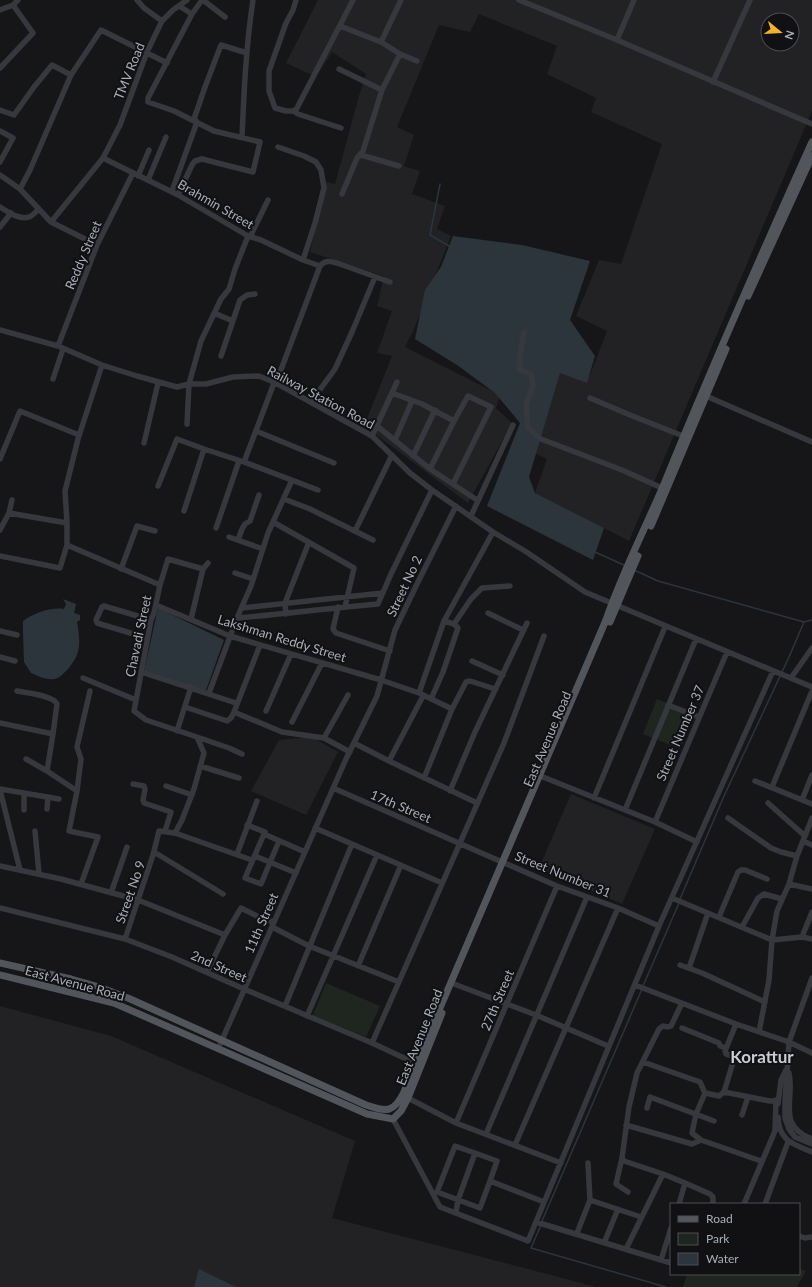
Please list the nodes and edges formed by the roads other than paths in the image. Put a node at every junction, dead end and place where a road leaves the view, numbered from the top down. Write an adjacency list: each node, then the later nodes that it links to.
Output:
1 (18, 0): 12 (street)
2 (137, 0): 17 (street)
3 (187, 0): 13 (street, TMV Road)
4 (203, 0): 15 (street); 16 (street)
5 (253, 0): 22 (street)
6 (296, 0): 32 (street)
7 (353, 0): 18 (street)
8 (401, 0): 20 (street)
9 (521, 0): 19 (street)
10 (634, 0): 19 (street)
11 (750, 0): 29 (street)
12 (13, 5): 14 (street); 26 (street)
13 (179, 6): 15 (street); 17 (street, TMV Road)
14 (0, 10)
15 (192, 14): 25 (street)
16 (225, 16)
17 (162, 21): 21 (street, TMV Road)
18 (340, 26): 20 (street); 32 (street)
19 (617, 40): 29 (street)
20 (381, 42): 23 (street)
21 (148, 52): 25 (street); 28 (street); 44 (street, TMV Road)
22 (247, 53): 33 (street); 38 (street)
23 (400, 54): 24 (street); 30 (street)
24 (417, 61)
25 (167, 63): 33 (street)
26 (0, 68)
27 (339, 68): 30 (street)
28 (71, 75): 31 (street); 50 (street)
29 (713, 82): 34 (street)
30 (382, 90): 42 (street)
31 (0, 110)
32 (294, 111): 35 (street)
33 (197, 122): 38 (street); 51 (street)
34 (812, 124)
35 (341, 128)
36 (0, 131): 45 (street)
37 (166, 136): 49 (street)
38 (242, 138): 53 (street)
39 (812, 142): 80 (main road)
40 (278, 147): 62 (street)
41 (148, 150): 47 (street, Reddy Street)
42 (361, 155): 46 (street); 52 (street)
43 (812, 156): 80 (main road)
44 (103, 158): 47 (street, Brahmin Street); 58 (street, TMV Road)
45 (0, 162)
46 (399, 166)
47 (135, 174): 49 (street, Brahmin Street); 61 (street, Reddy Street)
48 (0, 175): 50 (street)
49 (148, 180): 51 (street, Brahmin Street)
50 (20, 189): 56 (street)
51 (172, 191): 53 (street, Brahmin Street)
52 (342, 194)
53 (178, 195): 60 (street, Brahmin Street)
54 (268, 200): 60 (street)
55 (0, 207): 57 (street)
56 (40, 209): 57 (street); 58 (street)
57 (11, 213): 59 (street)
58 (51, 222): 61 (street)
59 (0, 227)
60 (249, 236): 62 (street, Brahmin Street); 67 (street)
61 (96, 246): 71 (street, Reddy Street)
62 (302, 260): 63 (street, Brahmin Street)
63 (320, 266): 64 (street); 77 (street)
64 (375, 277): 65 (street); 83 (street)
65 (390, 282)
66 (255, 294): 68 (street)
67 (214, 313): 68 (street); 78 (street)
68 (233, 321): 72 (street)
69 (0, 330): 71 (street, Railway Station Road)
70 (524, 332): 106 (street)
71 (60, 348): 73 (street, Railway Station Road); 74 (street, Reddy Street)
72 (221, 356)
73 (102, 365): 76 (street, Railway Station Road); 90 (street)
74 (53, 380)
75 (397, 382): 79 (street)
76 (158, 383): 78 (street, Railway Station Road); 95 (street)
77 (275, 383): 78 (street, Railway Station Road); 83 (street, Railway Station Road); 89 (street)
78 (190, 384): 86 (street)
79 (392, 393): 82 (street); 88 (street)
80 (704, 395): 92 (main road); 94 (street); 131 (main road)
81 (590, 398): 92 (street)
82 (412, 401): 84 (street); 93 (street)
83 (311, 402): 91 (street, Railway Station Road)
84 (435, 410): 85 (street); 98 (street)
85 (454, 421): 102 (street); 104 (street)
86 (187, 424)
87 (513, 425): 112 (street)
88 (377, 426): 91 (street); 93 (street)
89 (256, 431): 100 (street); 101 (street)
90 (79, 435): 99 (street); 118 (street)
91 (372, 436): 97 (street, Railway Station Road)
92 (683, 436): 106 (main road)
93 (394, 440): 98 (street)
94 (812, 442)
95 (144, 443)
96 (204, 449): 100 (street); 105 (street); 114 (street)
97 (392, 455): 108 (street, Railway Station Road); 121 (street)
98 (413, 456): 102 (street)
99 (0, 459)
100 (242, 462): 103 (street); 119 (street)
101 (334, 463)
102 (430, 469): 104 (street)
103 (292, 480): 107 (street); 110 (street)
104 (453, 484): 112 (street)
105 (158, 486)
106 (662, 488): 131 (main road)
107 (318, 490)
108 (432, 490): 113 (street, Railway Station Road); 139 (street)
109 (259, 495): 125 (street)
110 (284, 498): 117 (street); 121 (street)
111 (12, 500): 115 (street)
112 (477, 500): 116 (street)
113 (456, 506): 116 (street, Railway Station Road); 164 (street, Street No 2)
114 (184, 511)
115 (9, 513): 118 (street); 120 (street)
116 (471, 516): 123 (street, Railway Station Road)
117 (273, 522): 127 (street); 129 (street)
118 (67, 523): 128 (street)
119 (216, 528)
120 (0, 530)
121 (355, 531): 126 (street)
122 (155, 532): 133 (street)
123 (493, 532): 143 (street, Railway Station Road); 151 (street)
124 (229, 536): 125 (street)
125 (238, 540): 129 (street)
126 (373, 540)
127 (309, 542): 140 (street); 141 (street)
128 (66, 545): 130 (street); 133 (street, Chavadi Street)
129 (263, 549): 136 (street)
130 (0, 556)
131 (635, 556): 143 (main road, East Avenue Road)
132 (208, 564): 134 (street)
133 (120, 569): 137 (street, Chavadi Street)
134 (203, 569): 137 (street); 148 (street)
135 (235, 573): 136 (street)
136 (253, 580): 145 (street)
137 (160, 585): 142 (street, Chavadi Street)
138 (510, 586): 153 (street)
139 (383, 593): 140 (street); 144 (street)
140 (346, 597): 141 (street); 144 (street)
141 (285, 603): 145 (street); 147 (street)
142 (156, 604): 148 (street, Lakshman Reddy Street); 150 (street, Chavadi Street)
143 (614, 606): 154 (street, Railway Station Road); 209 (main road, East Avenue Road); 257 (main road, East Avenue Road)
144 (342, 607): 147 (street); 164 (street)
145 (242, 608): 149 (street)
146 (488, 613): 155 (street)
147 (286, 614): 149 (street)
148 (191, 618): 158 (street, Lakshman Reddy Street)
149 (237, 618): 158 (street)
150 (150, 620): 160 (street, Chavadi Street); 160 (street)
151 (444, 621): 153 (street); 184 (street)
152 (527, 623): 155 (street)
153 (454, 624): 186 (street)
154 (666, 627): 161 (street, Railway Station Road); 224 (street)
155 (523, 630): 173 (street)
156 (0, 631): 157 (street)
157 (17, 635)
158 (230, 636): 162 (street, Lakshman Reddy Street); 183 (street)
159 (544, 636): 227 (street)
160 (147, 638): 171 (street, Chavadi Street)
161 (696, 639): 165 (street, Railway Station Road); 189 (street)
162 (260, 645): 166 (street, Lakshman Reddy Street); 188 (street)
163 (812, 648): 175 (street)
164 (390, 651): 176 (street, Street No 2)
165 (727, 652): 172 (street, Railway Station Road); 194 (street, Street Number 37)
166 (291, 654): 170 (street, Lakshman Reddy Street); 192 (street)
167 (0, 657): 168 (street)
168 (15, 661)
169 (472, 661): 173 (street)
170 (322, 663): 176 (street, Lakshman Reddy Street); 195 (street)
171 (141, 672): 178 (street); 187 (street, Chavadi Street)
172 (776, 672): 175 (street, Railway Station Road); 244 (street)
173 (503, 675): 179 (street)
174 (83, 678): 187 (street)
175 (792, 679): 177 (street, Railway Station Road)
176 (382, 680): 184 (street, Lakshman Reddy Street); 201 (street, Street No 2)
177 (812, 687)
178 (191, 688): 183 (street); 190 (street)
179 (496, 689): 191 (street); 219 (street)
180 (90, 691): 218 (street)
181 (812, 691): 216 (street)
182 (18, 692): 198 (street)
183 (209, 693): 188 (street)
184 (421, 694): 186 (street, Lakshman Reddy Street); 205 (street)
185 (348, 695): 200 (street)
186 (432, 699): 191 (street, Lakshman Reddy Street)
187 (136, 700): 197 (street, Chavadi Street)
188 (236, 703): 193 (street)
189 (668, 705): 194 (street); 232 (street)
190 (184, 707): 193 (street); 197 (street)
191 (452, 709): 211 (street)
192 (266, 711)
193 (234, 712): 200 (street)
194 (699, 717): 235 (street, Street Number 37)
195 (292, 722)
196 (0, 723): 198 (street)
197 (177, 730): 199 (street, Chavadi Street)
198 (53, 734): 207 (street)
199 (197, 737): 203 (street, Chavadi Street); 206 (street)
200 (324, 738): 202 (street)
201 (354, 743): 202 (street, Street No 2); 205 (street)
202 (350, 752): 215 (street, 11th Street)
203 (242, 754)
204 (26, 759): 207 (street)
205 (389, 761): 211 (street)
206 (200, 766): 210 (street); 221 (street)
207 (47, 771): 218 (street)
208 (812, 775): 225 (street)
209 (543, 777): 224 (street); 257 (main road, East Avenue Road)
210 (239, 778)
211 (424, 778): 219 (street)
212 (755, 781): 216 (street)
213 (133, 784): 239 (street)
214 (166, 786): 221 (street)
215 (333, 788): 237 (street, 11th Street); 245 (street, 17th Street)
216 (772, 788): 225 (street)
217 (0, 790): 220 (street); 260 (street)
218 (77, 791): 265 (street)
219 (450, 791): 227 (street)
220 (24, 793): 222 (street); 231 (street)
221 (192, 794): 240 (street)
222 (48, 797): 223 (street); 230 (street)
223 (59, 798)
224 (594, 798): 232 (street)
225 (802, 800): 229 (street)
226 (257, 801): 236 (street)
227 (477, 803): 245 (street)
228 (768, 803): 242 (street)
229 (812, 804)
230 (47, 808)
231 (24, 810)
232 (625, 810): 235 (street)
233 (728, 818): 254 (street)
234 (812, 818): 242 (street)
235 (655, 822): 244 (street)
236 (247, 825): 241 (street); 251 (street)
237 (316, 828): 246 (street); 250 (street, 11th Street)
238 (35, 831): 262 (street)
239 (165, 832): 240 (street); 249 (street, Street No 9)
240 (175, 832): 251 (street)
241 (265, 832)
242 (804, 838): 247 (street); 254 (street)
243 (279, 841): 250 (street); 253 (street); 256 (street)
244 (697, 842): 274 (street)
245 (460, 843): 257 (street, Street Number 31); 264 (street)
246 (352, 844): 252 (street); 288 (street)
247 (812, 844)
248 (127, 847): 269 (street)
249 (154, 852): 270 (street); 273 (street, Street No 9)
250 (305, 852): 261 (street, 11th Street)
251 (237, 854): 255 (street)
252 (377, 855): 258 (street); 289 (street)
253 (255, 856): 256 (street); 256 (street)
254 (797, 856): 266 (street)
255 (249, 858)
256 (270, 862): 261 (street)
257 (504, 863): 267 (street, Street Number 31); 298 (main road, East Avenue Road); 319 (main road, East Avenue Road)
258 (400, 865): 264 (street); 292 (street)
259 (0, 866): 260 (street)
260 (20, 870): 262 (street)
261 (296, 873): 280 (street, 11th Street)
262 (39, 874): 265 (street)
263 (767, 879): 279 (street)
264 (442, 883): 297 (street)
265 (81, 884): 269 (street)
266 (789, 884): 268 (street); 272 (street)
267 (557, 886): 271 (street, Street Number 31); 303 (street, 27th Street)
268 (812, 889)
269 (111, 892): 273 (street)
270 (223, 894)
271 (587, 897): 276 (street, Street Number 31); 305 (street)
272 (782, 899): 282 (street); 287 (street)
273 (138, 900): 283 (street); 285 (street, Street No 9)
274 (677, 900): 278 (street); 281 (street)
275 (0, 908): 285 (street, 2nd Street)
276 (618, 908): 281 (street, Street Number 31); 308 (street)
277 (812, 912): 284 (street)
278 (708, 913): 279 (street); 293 (street)
279 (719, 917): 282 (street)
280 (273, 924): 283 (street); 288 (street); 300 (street, 11th Street)
281 (659, 926): 299 (street)
282 (742, 927): 287 (street)
283 (225, 935): 294 (street)
284 (802, 937): 286 (street); 287 (street)
285 (125, 938): 294 (street, 2nd Street)
286 (812, 939)
287 (772, 940): 301 (street)
288 (310, 946): 289 (street); 304 (street)
289 (333, 955): 292 (street); 306 (street)
290 (0, 963): 311 (main road, East Avenue Road)
291 (680, 965): 293 (street)
292 (358, 966): 297 (street)
293 (689, 968): 301 (street)
294 (207, 972): 300 (street, 2nd Street)
295 (0, 975): 316 (main road, East Avenue Road)
296 (812, 978): 312 (street)
297 (399, 982): 313 (street)
298 (454, 984): 303 (street); 319 (main road, East Avenue Road)
299 (638, 986): 302 (street); 314 (street)
300 (244, 989): 304 (street, 2nd Street); 311 (street, 11th Street)
301 (765, 1002): 310 (street)
302 (682, 1003): 307 (street); 318 (street)
303 (508, 1004): 305 (street); 333 (street, 27th Street)
304 (285, 1006): 306 (street, 2nd Street)
305 (536, 1015): 308 (street); 335 (street)
306 (307, 1016): 313 (street, 2nd Street)
307 (736, 1024): 310 (street); 315 (street)
308 (566, 1028): 314 (street); 340 (street)
309 (682, 1028): 315 (street)
310 (759, 1032): 312 (street)
311 (222, 1039): 316 (street, 11th Street); 326 (main road, East Avenue Road)
312 (789, 1042): 317 (street); 320 (street)
313 (372, 1043): 319 (street, 2nd Street)
314 (608, 1046): 345 (street)
315 (726, 1048): 321 (street)
316 (218, 1049): 328 (main road, East Avenue Road)
317 (812, 1052)
318 (643, 1062): 322 (street); 334 (street)
319 (418, 1065): 324 (main road, East Avenue Road); 326 (main road, East Avenue Road)
320 (788, 1067): 325 (street); 336 (street); 339 (street)
321 (724, 1092): 322 (street); 323 (street)
322 (705, 1093): 329 (street)
323 (748, 1097): 325 (street); 330 (street)
324 (408, 1098): 331 (main road, East Avenue Road); 333 (street)
325 (777, 1100): 338 (street); 344 (street)
326 (366, 1105): 328 (main road)
327 (647, 1108): 329 (street)
328 (363, 1113): 331 (main road, East Avenue Road)
329 (696, 1114): 332 (street); 337 (street)
330 (742, 1115)
331 (393, 1119): 359 (street)
332 (714, 1121)
333 (456, 1123): 335 (street)
334 (626, 1125): 337 (street); 343 (street)
335 (486, 1134): 340 (street)
336 (812, 1139)
337 (701, 1140): 344 (street)
338 (788, 1142): 341 (street); 357 (street)
339 (812, 1144)
340 (515, 1145): 345 (street)
341 (812, 1152)
342 (475, 1153): 348 (street); 351 (street); 351 (street)
343 (622, 1158): 347 (street); 350 (street)
344 (761, 1161): 356 (street)
345 (561, 1163): 353 (street)
346 (588, 1163): 352 (street)
347 (663, 1174): 349 (street); 360 (street)
348 (490, 1182): 351 (street); 353 (street)
349 (685, 1183): 354 (street); 355 (street)
350 (628, 1192)
351 (458, 1200): 359 (street)
352 (590, 1200): 358 (street); 363 (street)
353 (544, 1202): 361 (street)
354 (679, 1203)
355 (712, 1203)
356 (744, 1203)
357 (765, 1203)
358 (618, 1209): 360 (street); 366 (street)
359 (456, 1212): 361 (street)
360 (641, 1217): 367 (street)
361 (536, 1222): 363 (street)
362 (670, 1231): 368 (street)
363 (577, 1234): 366 (street)
364 (800, 1236): 365 (street)
365 (812, 1237)
366 (604, 1243): 367 (street)
367 (626, 1249): 368 (street)
368 (661, 1260): 369 (street)
369 (670, 1263)

